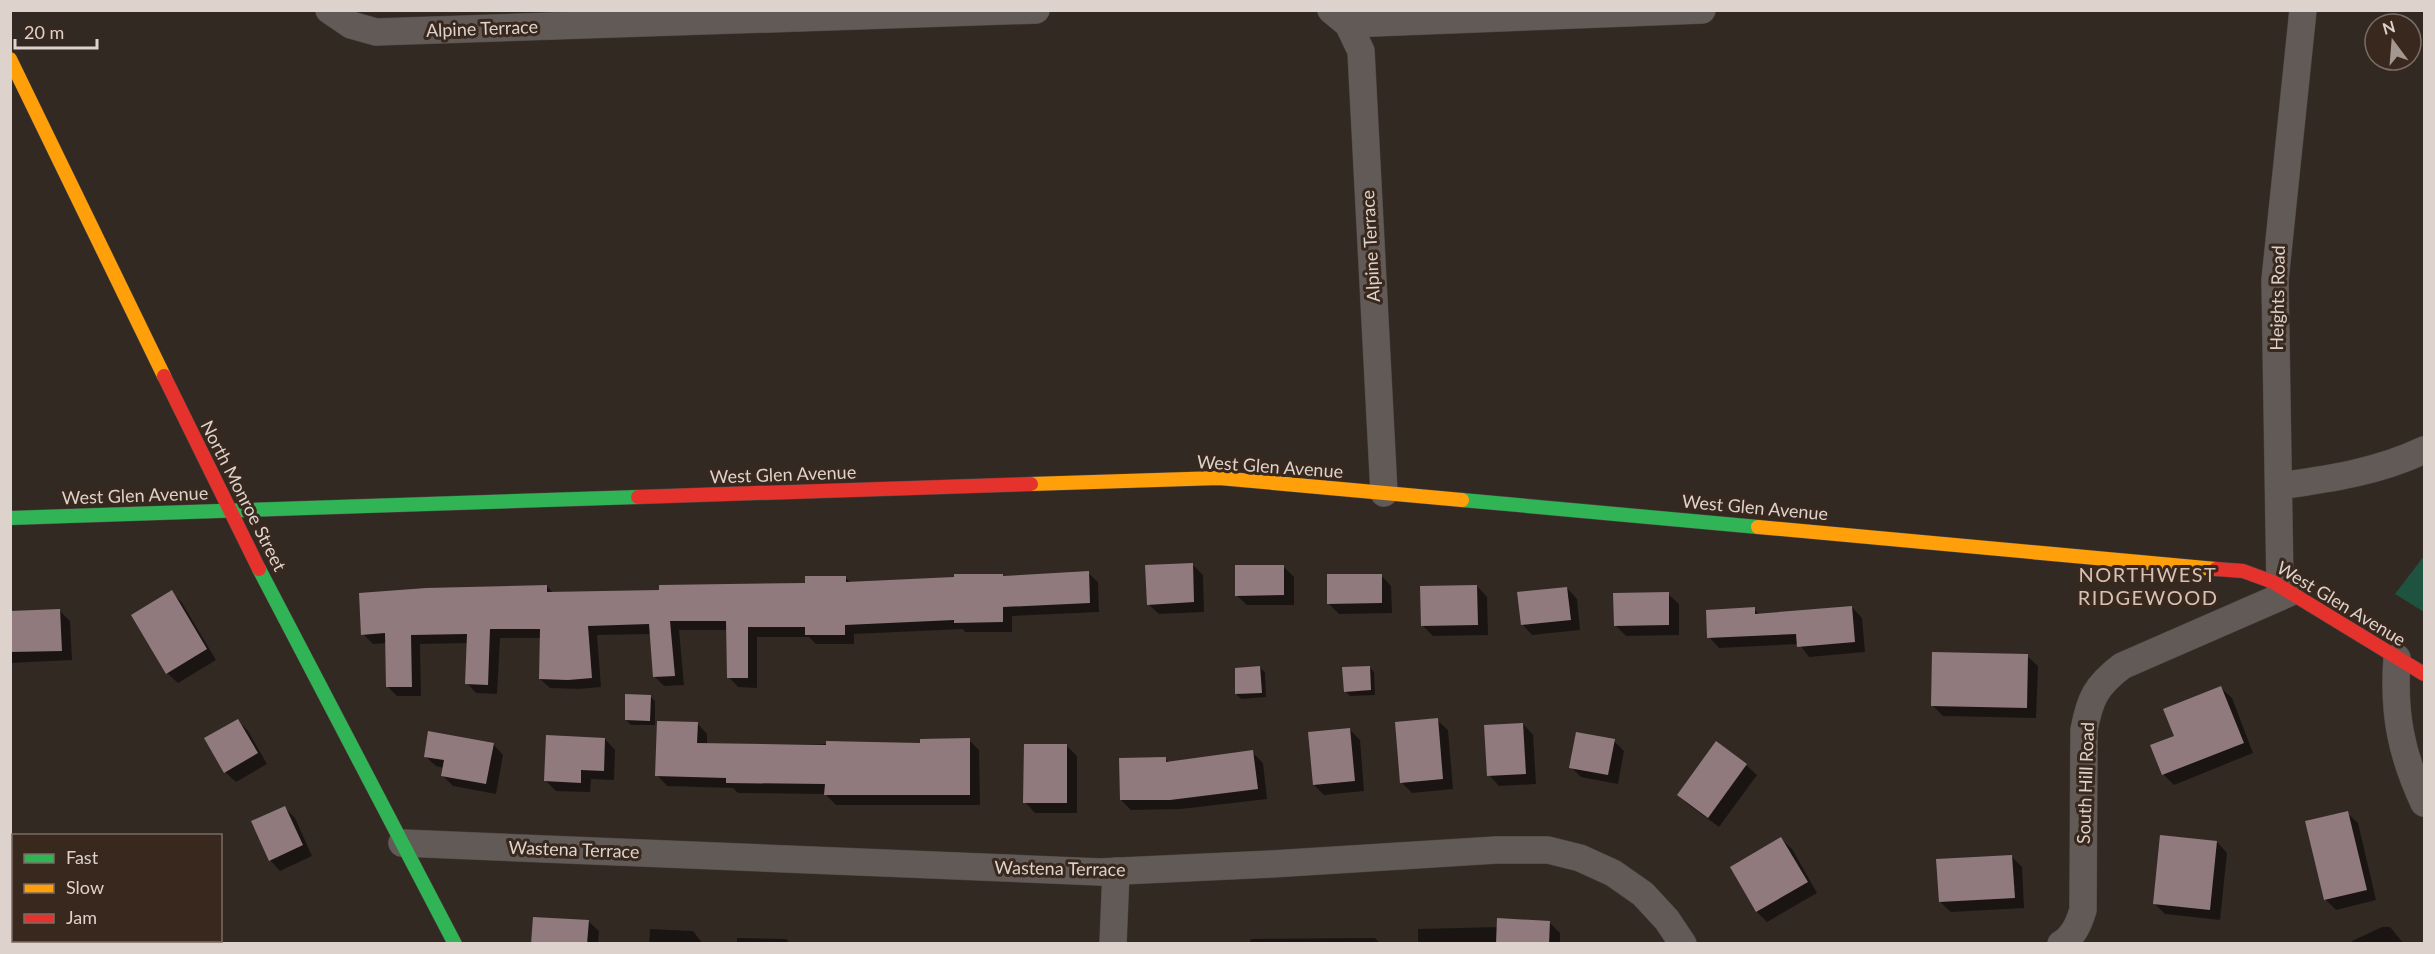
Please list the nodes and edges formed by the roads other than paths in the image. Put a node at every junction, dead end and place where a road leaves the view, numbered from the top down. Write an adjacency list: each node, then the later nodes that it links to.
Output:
1 (329, 10): 2 (street, Alpine Terrace)
2 (1036, 10)
3 (1702, 10): 5 (street)
4 (2303, 10): 8 (street, Heights Road)
5 (1340, 17): 9 (street, Alpine Terrace)
6 (10, 59): 10 (street, North Monroe Street)
7 (2424, 450): 8 (street)
8 (2279, 486): 12 (street, Heights Road)
9 (1384, 493): 10 (street, West Glen Avenue); 12 (street, West Glen Avenue)
10 (229, 511): 11 (street, West Glen Avenue); 16 (street, North Monroe Street)
11 (10, 518)
12 (2284, 590): 13 (street, West Glen Avenue); 21 (street, South Hill Road)
13 (2397, 658): 14 (street, West Glen Avenue); 15 (street)
14 (2424, 674)
15 (2424, 803)
16 (402, 843): 17 (street, Wastena Terrace); 18 (street, North Monroe Street)
17 (1116, 871): 19 (street); 20 (street, Wastena Terrace)
18 (455, 944)
19 (1113, 944)
20 (1683, 944)
21 (2061, 944)

